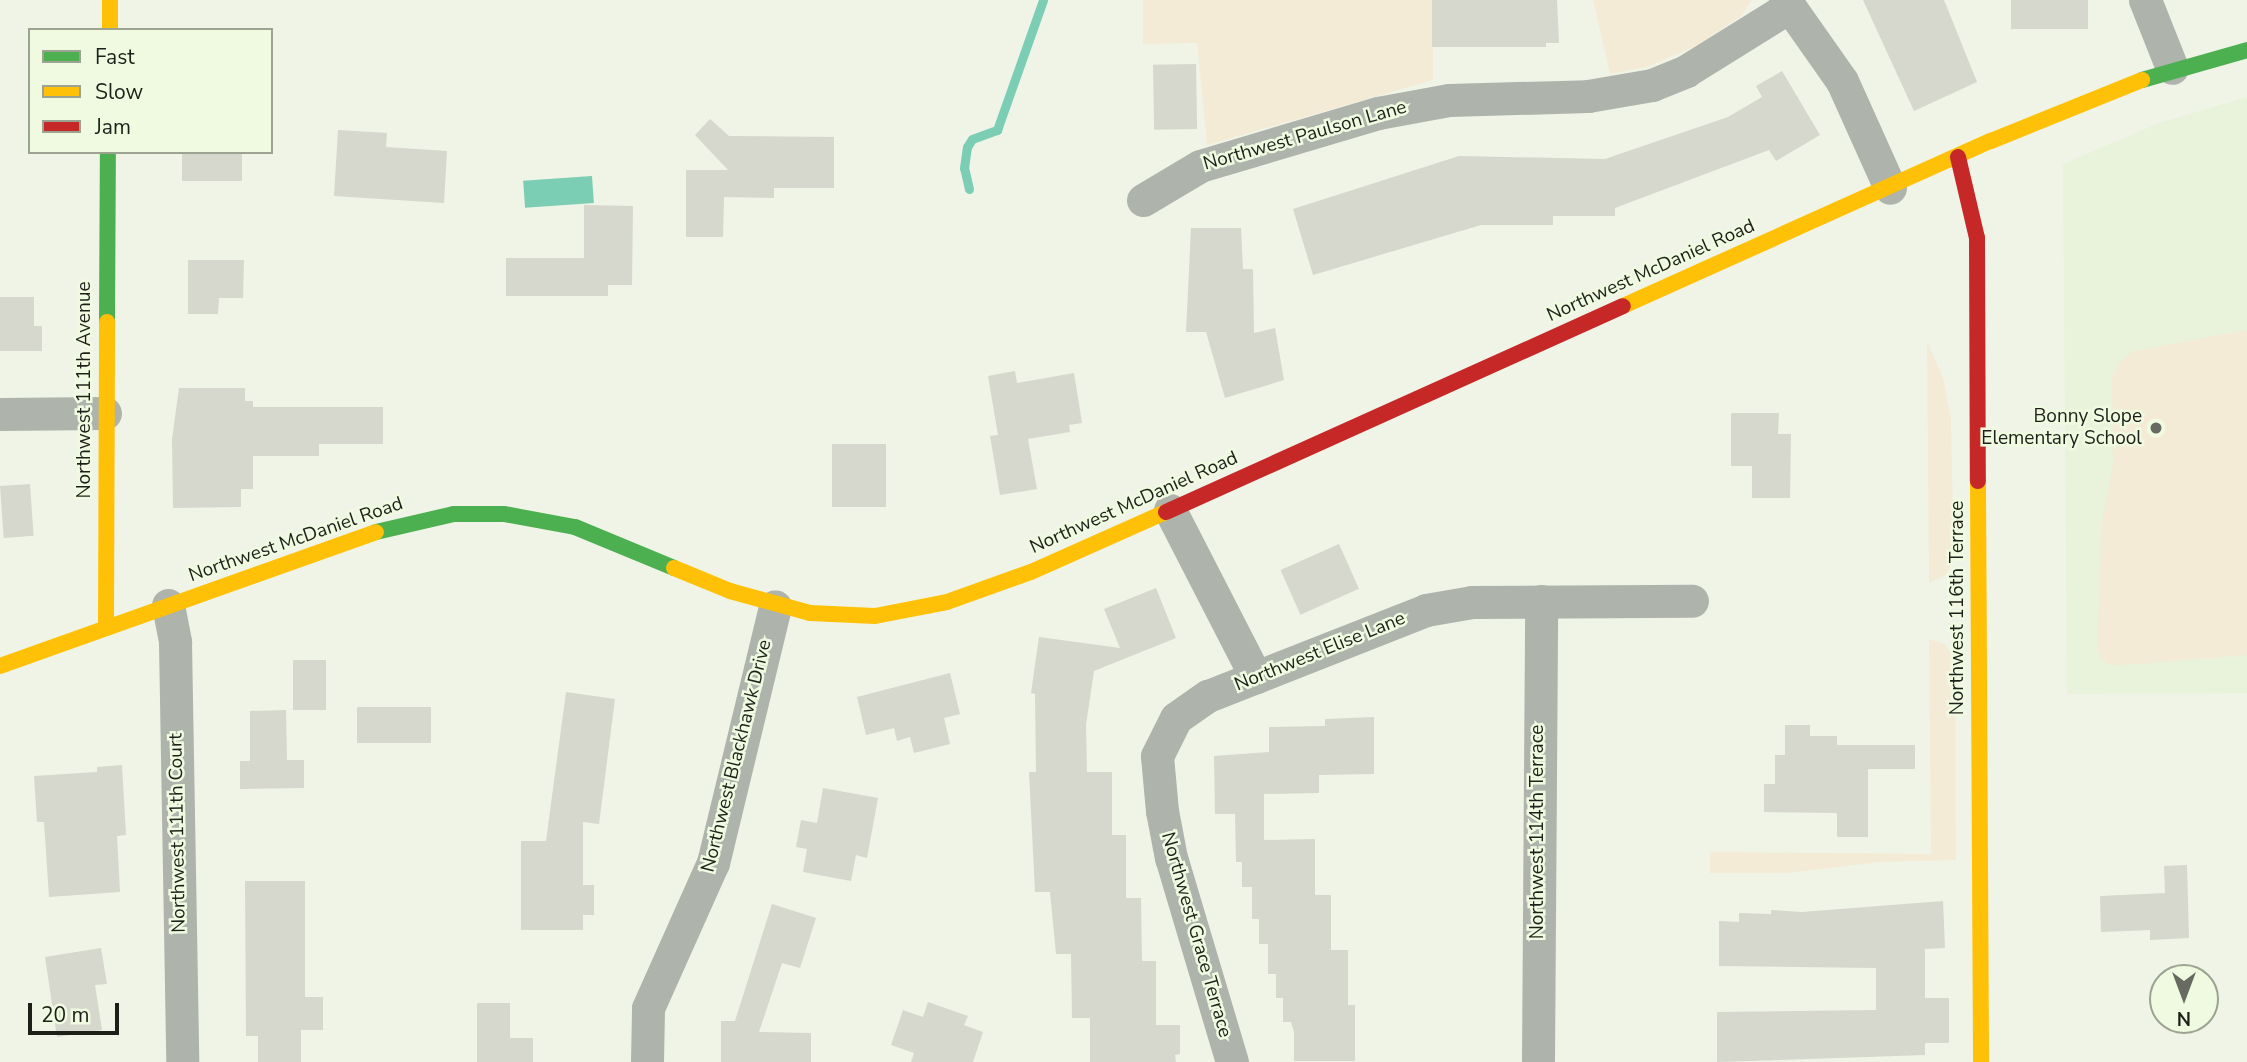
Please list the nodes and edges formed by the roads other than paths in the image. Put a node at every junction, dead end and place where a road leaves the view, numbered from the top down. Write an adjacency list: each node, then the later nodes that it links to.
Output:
1 (110, 0): 4 (street)
2 (2145, 0): 6 (street)
3 (1787, 3): 9 (street); 10 (street, Northwest Paulson Lane)
4 (110, 28)
5 (2247, 50): 6 (street, Northwest McDaniel Road)
6 (2172, 68): 8 (street, Northwest McDaniel Road)
7 (108, 154): 11 (street, Northwest 111th Avenue)
8 (1958, 156): 9 (street, Northwest McDaniel Road); 26 (street, Northwest 116th Terrace)
9 (1890, 188): 13 (street, Northwest McDaniel Road)
10 (1143, 200)
11 (105, 413): 12 (street); 18 (street, Northwest 111th Avenue)
12 (0, 414)
13 (1170, 510): 17 (street, Northwest McDaniel Road); 20 (street)
14 (1541, 601): 15 (street, Northwest Elise Lane); 20 (street, Northwest Elise Lane); 25 (street, Northwest 114th Terrace)
15 (1692, 601)
16 (168, 606): 17 (street, Northwest McDaniel Road); 18 (street, Northwest McDaniel Road); 22 (street, Northwest 111th Court)
17 (775, 606): 23 (street, Northwest Blackhawk Drive)
18 (106, 628): 19 (street, Northwest McDaniel Road)
19 (0, 666)
20 (1256, 677): 21 (street, Northwest Elise Lane)
21 (1170, 727): 24 (street, Northwest Grace Terrace)
22 (182, 1062)
23 (647, 1062)
24 (1232, 1062)
25 (1538, 1062)
26 (1982, 1062)

